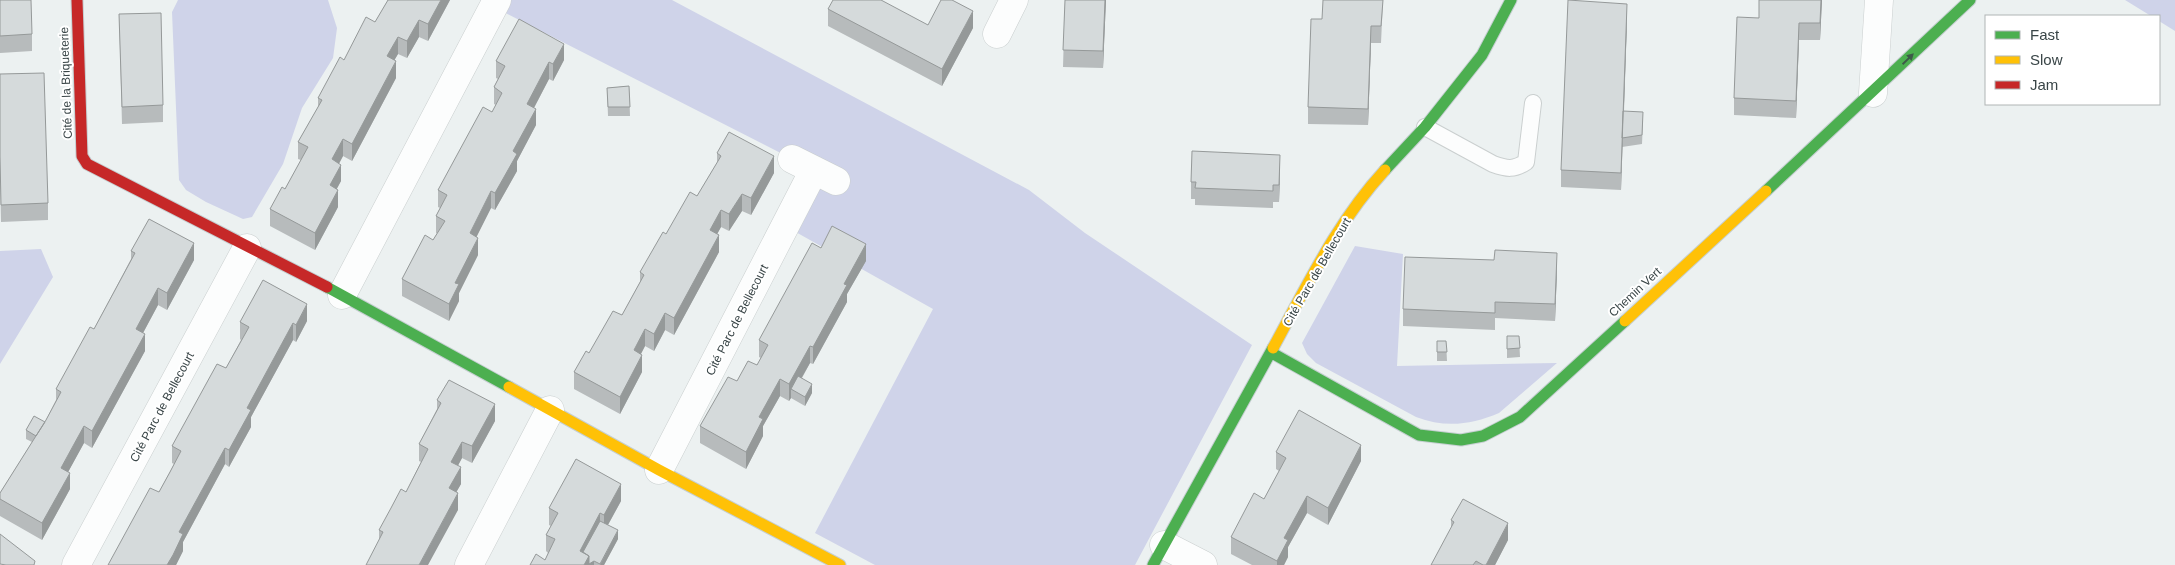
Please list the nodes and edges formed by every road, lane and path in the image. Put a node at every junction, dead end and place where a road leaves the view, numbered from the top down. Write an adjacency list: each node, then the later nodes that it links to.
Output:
1 (77, 0): 12 (street, Cité de la Briqueterie)
2 (1014, 0): 7 (street)
3 (1512, 0): 10 (street, Cité Parc de Bellecourt)
4 (1879, 0): 8 (street)
5 (1970, 0): 8 (street, Chemin Vert, one-way to 5)
6 (506, 2): 13 (street)
7 (998, 34)
8 (1873, 93): 14 (street, Chemin Vert)
9 (1533, 103): 10 (lane)
10 (1425, 127): 14 (street, Cité Parc de Bellecourt)
11 (814, 170): 16 (street, Cité Parc de Bellecourt)
12 (247, 248): 13 (street); 18 (street, Cité Parc de Bellecourt)
13 (342, 295): 15 (street)
14 (1272, 353): 17 (street, Cité Parc de Bellecourt)
15 (550, 410): 16 (street); 19 (street)
16 (660, 470): 20 (street)
17 (1159, 555): 21 (street)
18 (76, 565)
19 (469, 565)
20 (840, 565)
21 (1203, 565)

